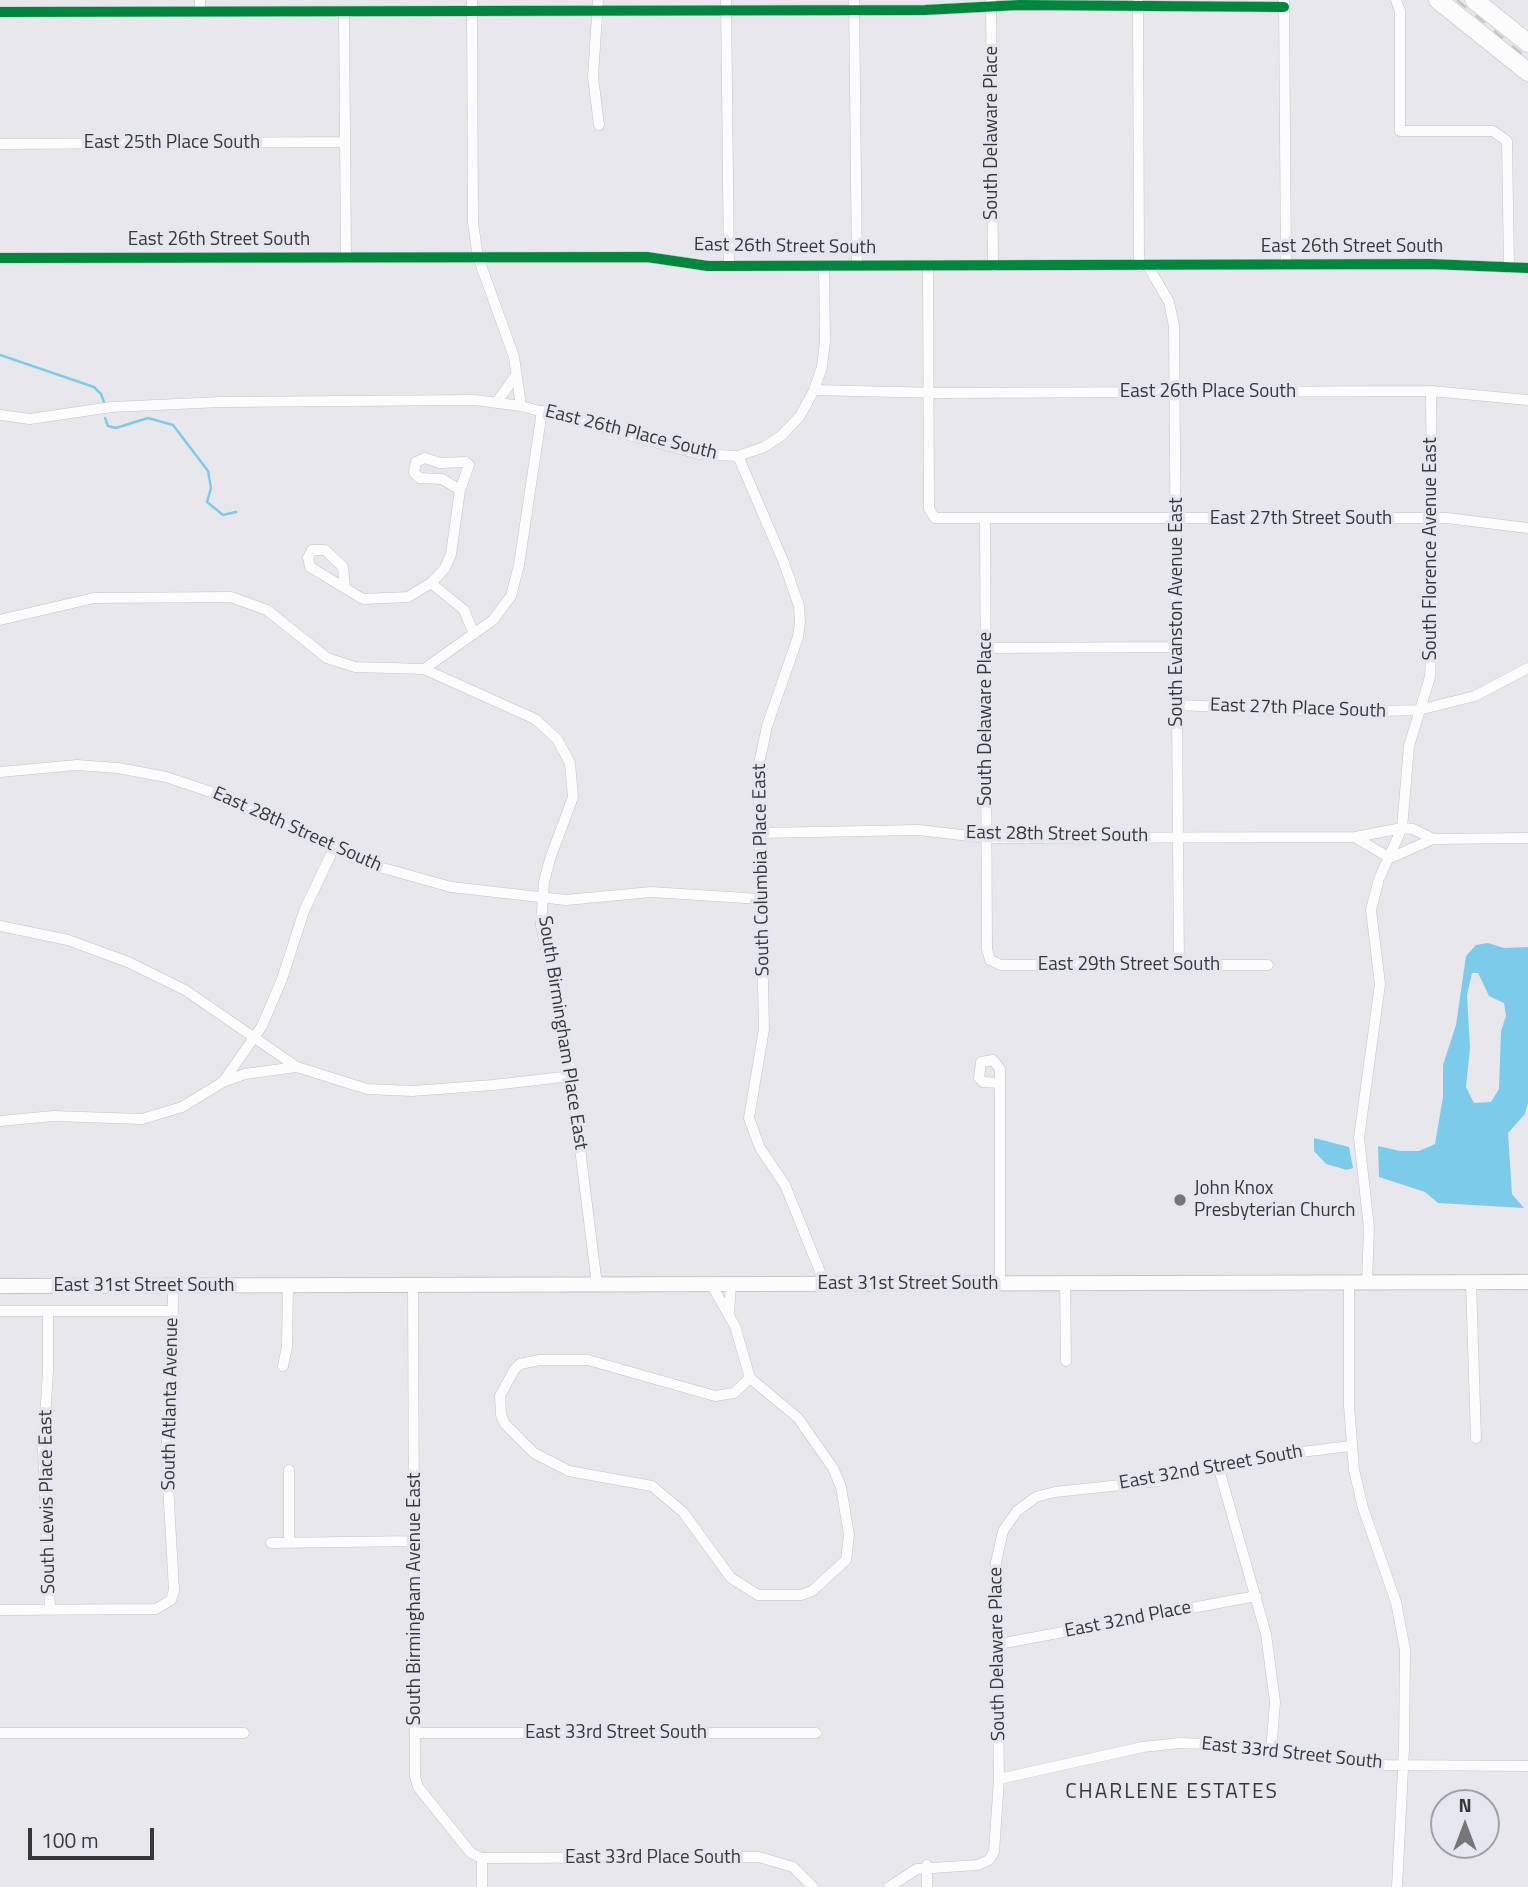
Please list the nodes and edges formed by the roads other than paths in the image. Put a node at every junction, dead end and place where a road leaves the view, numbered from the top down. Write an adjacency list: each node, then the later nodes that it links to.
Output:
1 (200, 0): 14 (street)
2 (472, 0): 16 (street)
3 (598, 0): 12 (street)
4 (1396, 0): 32 (street)
5 (1438, 0): 18 (highway)
6 (1474, 0): 17 (highway)
7 (991, 3): 8 (street); 10 (street); 30 (street, South Delaware Place)
8 (1138, 3): 9 (street); 31 (street, South Evanston Avenue East)
9 (1284, 3): 26 (street)
10 (853, 5): 11 (street); 29 (street)
11 (726, 6): 12 (street); 27 (street)
12 (596, 11): 16 (street); 19 (street)
13 (0, 12): 14 (street)
14 (200, 12): 15 (street)
15 (344, 12): 16 (street); 20 (street)
16 (472, 12): 22 (street)
17 (1528, 43)
18 (1528, 72)
19 (600, 125)
20 (344, 142): 21 (street, East 25th Place South); 24 (street)
21 (0, 144)
22 (478, 257): 24 (street, East 26th Street South); 27 (street, East 26th Street South); 34 (street)
23 (0, 258): 24 (street, East 26th Street South)
24 (346, 258)
25 (928, 265): 29 (street, East 26th Street South); 30 (street, East 26th Street South); 37 (street)
26 (1286, 265): 31 (street, East 26th Street South); 32 (street, East 26th Street South)
27 (729, 266): 28 (street, East 26th Street South)
28 (824, 266): 29 (street, East 26th Street South); 35 (street)
29 (857, 266)
30 (993, 266): 31 (street, East 26th Street South)
31 (1144, 266): 38 (street, South Evanston Avenue East)
32 (1509, 268): 33 (street, East 26th Street South)
33 (1528, 268)
34 (516, 375): 40 (street); 41 (street)
35 (814, 390): 37 (street, East 26th Place South); 44 (street, East 26th Place South)
36 (1431, 391): 38 (street, East 26th Place South); 39 (street, East 26th Place South); 46 (street, South Florence Avenue East)
37 (929, 392): 38 (street, East 26th Place South); 48 (street, East 27th Street South)
38 (1175, 392): 47 (street, South Evanston Avenue East)
39 (1528, 400)
40 (497, 402): 41 (street, East 26th Place South); 43 (street, East 26th Place South)
41 (522, 406): 42 (street, East 26th Place South)
42 (542, 411): 44 (street, East 26th Place South); 53 (street)
43 (0, 415)
44 (737, 456): 64 (street, South Columbia Place East)
45 (460, 490): 45 (street); 50 (street)
46 (1432, 518): 47 (street, East 27th Street South); 49 (street, East 27th Street South); 61 (street, South Florence Avenue East)
47 (1177, 519): 48 (street, East 27th Street South); 54 (street, South Evanston Avenue East)
48 (985, 520): 55 (street, South Delaware Place)
49 (1528, 528)
50 (432, 583): 51 (street); 53 (street)
51 (345, 587)
52 (0, 620): 58 (street)
53 (474, 634): 56 (street)
54 (1177, 647): 55 (street); 60 (street, South Evanston Avenue East)
55 (985, 648): 67 (street, South Delaware Place)
56 (447, 654): 58 (street); 59 (street)
57 (1528, 668): 61 (street, East 27th Place South)
58 (424, 669): 59 (street, South Birmingham Place East)
59 (448, 679): 72 (street, South Birmingham Place East)
60 (1177, 705): 61 (street, East 27th Place South); 65 (street, South Evanston Avenue East)
61 (1419, 710): 63 (street, South Florence Avenue East)
62 (0, 772): 70 (street, East 28th Street South)
63 (1402, 828): 66 (street, East 28th Street South); 69 (street); 71 (street, South Florence Avenue East)
64 (760, 833): 67 (street, East 28th Street South); 73 (street, South Columbia Place East)
65 (1178, 837): 66 (street, East 28th Street South); 67 (street, East 28th Street South); 76 (street, South Evanston Avenue East)
66 (1355, 837): 71 (street)
67 (986, 838): 75 (street, South Delaware Place)
68 (1528, 838): 69 (street)
69 (1433, 839): 71 (street)
70 (333, 850): 72 (street, East 28th Street South); 78 (street)
71 (1390, 858): 89 (street, South Florence Avenue East)
72 (543, 895): 73 (street, East 28th Street South); 80 (street, South Birmingham Place East)
73 (761, 899): 92 (street, South Columbia Place East)
74 (0, 926): 78 (street)
75 (990, 960): 76 (street, East 29th Street South)
76 (1179, 965): 77 (street, East 29th Street South)
77 (1268, 965)
78 (255, 1038): 79 (street); 81 (street)
79 (297, 1067): 80 (street); 81 (street)
80 (572, 1076): 94 (street, South Birmingham Place East)
81 (223, 1082): 83 (street)
82 (1000, 1083): 86 (street)
83 (0, 1121)
84 (1471, 1282): 85 (main road, East 31st Street South); 89 (main road, East 31st Street South); 105 (street)
85 (1528, 1282)
86 (1000, 1283): 87 (main road, East 31st Street South); 92 (main road, East 31st Street South)
87 (1065, 1283): 88 (main road, East 31st Street South); 102 (street)
88 (1349, 1283): 89 (main road, East 31st Street South); 106 (street)
89 (1367, 1283)
90 (711, 1284): 91 (main road, East 31st Street South); 94 (main road, East 31st Street South); 101 (street)
91 (731, 1284): 92 (main road, East 31st Street South); 101 (street)
92 (825, 1284)
93 (413, 1285): 94 (main road, East 31st Street South); 97 (main road, East 31st Street South); 110 (street, South Birmingham Avenue East)
94 (597, 1285)
95 (0, 1286): 96 (main road, East 31st Street South)
96 (173, 1286): 97 (main road, East 31st Street South); 99 (street, South Atlanta Avenue)
97 (288, 1286): 103 (street)
98 (0, 1311): 100 (street, East 31st Street South)
99 (173, 1311): 100 (street, East 31st Street South); 115 (street, South Atlanta Avenue)
100 (48, 1312): 115 (street, South Lewis Place East)
101 (729, 1315): 104 (street)
102 (1066, 1361)
103 (283, 1366)
104 (750, 1378): 104 (street)
105 (1476, 1438)
106 (1351, 1446): 107 (street, East 32nd Street South); 122 (street)
107 (1219, 1469): 109 (street, East 32nd Street South); 113 (street)
108 (289, 1470): 111 (street)
109 (1003, 1531): 116 (street, South Delaware Place)
110 (415, 1541): 111 (street); 119 (street, South Birmingham Avenue East)
111 (289, 1542): 112 (street)
112 (271, 1543)
113 (1256, 1596): 116 (street, East 32nd Place); 121 (street)
114 (0, 1609): 115 (street)
115 (50, 1609)
116 (999, 1644): 124 (street, South Delaware Place)
117 (0, 1733): 118 (street)
118 (244, 1733)
119 (416, 1733): 120 (street, East 33rd Street South); 125 (street, South Birmingham Avenue East)
120 (816, 1733)
121 (1271, 1751): 122 (street, East 33rd Street South); 124 (street, East 33rd Street South)
122 (1404, 1766): 123 (street, East 33rd Street South); 131 (street)
123 (1528, 1766)
124 (999, 1779): 126 (street)
125 (482, 1858): 127 (street); 128 (street, East 33rd Place South)
126 (927, 1866): 129 (street); 130 (street)
127 (482, 1887)
128 (813, 1887)
129 (889, 1887)
130 (927, 1887)
131 (1396, 1887)

